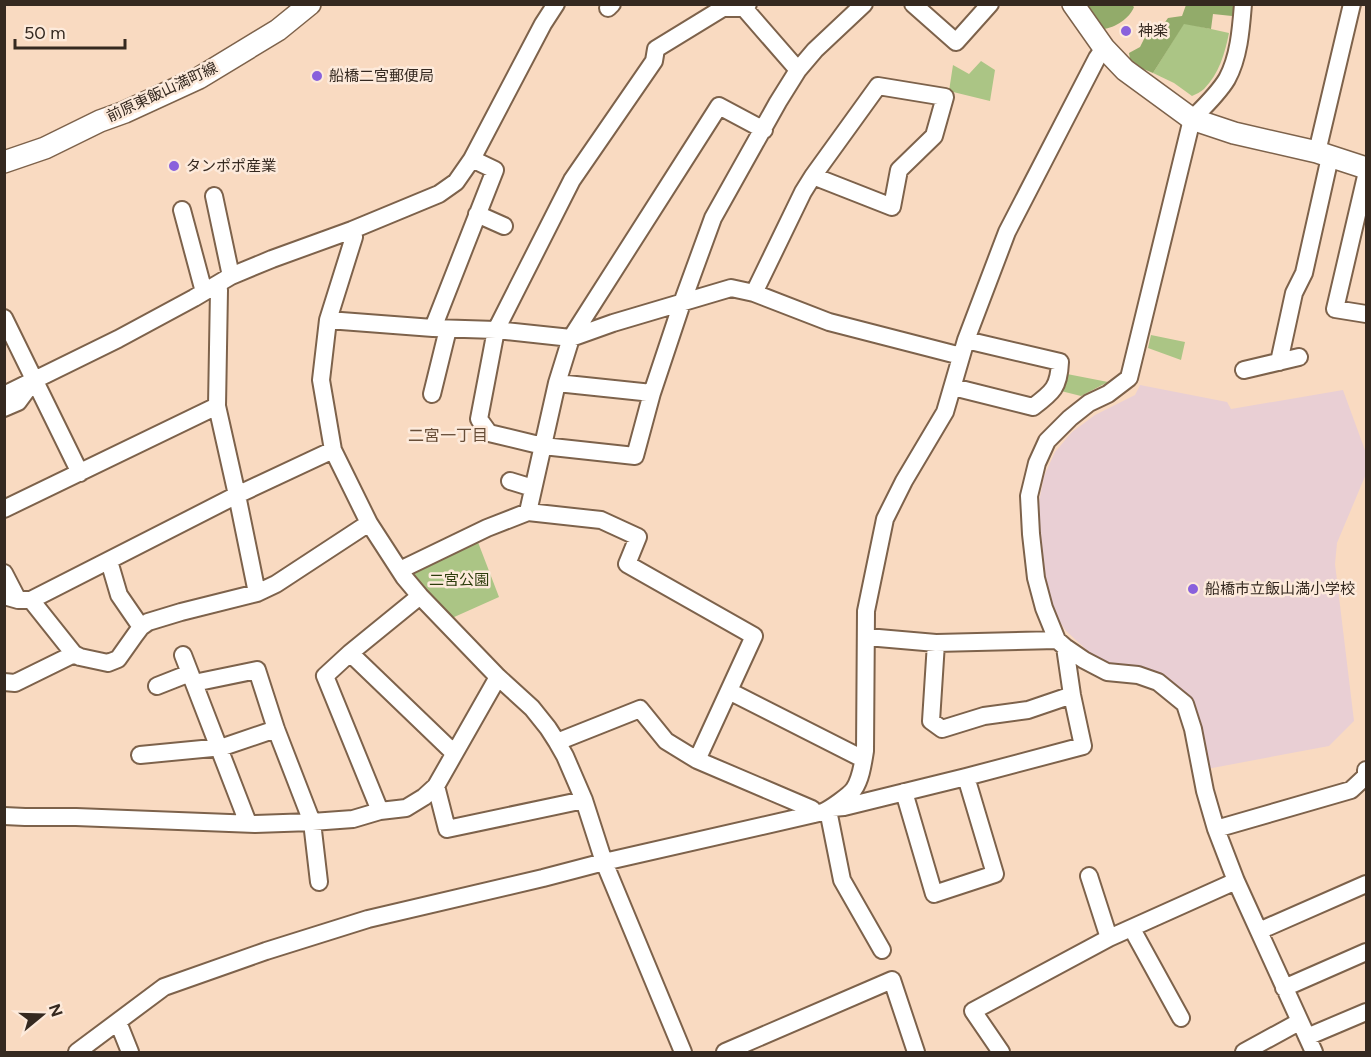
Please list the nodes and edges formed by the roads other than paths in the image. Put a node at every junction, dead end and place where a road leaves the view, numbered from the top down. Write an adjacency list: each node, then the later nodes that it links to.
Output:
1 (310, 4): 16 (street, 前原東飯山満町線)
2 (556, 4): 15 (street)
3 (864, 4): 11 (street)
4 (913, 4): 5 (street)
5 (990, 4)
6 (1073, 4): 10 (street)
7 (1243, 4): 12 (street)
8 (1352, 4): 14 (street)
9 (746, 6): 11 (street); 32 (street)
10 (1104, 48): 12 (street); 34 (street)
11 (798, 70): 13 (street)
12 (1192, 118): 14 (street); 65 (street)
13 (764, 130): 27 (street); 33 (street)
14 (1323, 154): 17 (street); 37 (street)
15 (472, 159): 22 (street); 24 (street)
16 (4, 162)
17 (1366, 168)
18 (813, 176): 18 (street); 26 (street)
19 (1366, 176): 28 (street)
20 (213, 196): 25 (street)
21 (182, 210): 25 (street)
22 (477, 214): 23 (street); 31 (street)
23 (504, 226)
24 (352, 230): 25 (street); 30 (street)
25 (217, 284): 39 (street); 45 (street)
26 (754, 293): 27 (street); 35 (street)
27 (682, 303): 33 (street); 42 (street)
28 (1366, 314)
29 (4, 318): 39 (street)
30 (328, 320): 31 (street); 48 (street)
31 (440, 328): 32 (street); 43 (street)
32 (496, 330): 33 (street); 47 (street)
33 (571, 338): 40 (street)
34 (966, 340): 35 (street); 41 (street)
35 (961, 356): 41 (street)
36 (1299, 357): 37 (street)
37 (1279, 362): 38 (street)
38 (1244, 370)
39 (35, 380): 44 (street); 46 (street); 49 (street)
40 (557, 382): 42 (street); 47 (street)
41 (953, 387): 63 (street)
42 (652, 393): 47 (street)
43 (432, 394)
44 (4, 395)
45 (217, 406): 49 (street); 52 (street)
46 (4, 408)
47 (543, 446): 51 (street)
48 (333, 450): 52 (street); 55 (street)
49 (80, 472): 53 (street)
50 (510, 482): 51 (street)
51 (533, 488): 54 (street)
52 (237, 495): 56 (street); 59 (street)
53 (4, 509)
54 (528, 512): 57 (street); 73 (street)
55 (369, 523): 57 (street); 59 (street)
56 (109, 561): 61 (street); 62 (street)
57 (400, 570): 60 (street)
58 (4, 573): 61 (street)
59 (257, 593): 62 (street)
60 (420, 596): 66 (street); 69 (street)
61 (18, 598): 67 (street)
62 (141, 627): 67 (street)
63 (867, 637): 64 (street); 80 (street)
64 (936, 643): 65 (street); 74 (street)
65 (1061, 644): 74 (street); 92 (street)
66 (350, 653): 78 (street); 88 (street)
67 (74, 654): 71 (street)
68 (183, 655): 70 (street)
69 (498, 676): 76 (street); 78 (street)
70 (192, 678): 72 (street); 75 (street); 77 (street)
71 (4, 682)
72 (157, 686)
73 (729, 691): 80 (street); 81 (street)
74 (1072, 695): 83 (street)
75 (276, 729): 77 (street); 90 (street)
76 (557, 742): 81 (street); 86 (street)
77 (218, 747): 79 (street); 91 (street)
78 (454, 753): 84 (street)
79 (140, 754)
80 (863, 759): 87 (street)
81 (697, 760): 87 (street)
82 (1366, 770): 92 (street)
83 (966, 777): 85 (street); 85 (street)
84 (436, 786): 86 (street); 88 (street)
85 (904, 792): 87 (street)
86 (584, 800): 93 (street)
87 (824, 811): 93 (street); 101 (street)
88 (380, 812): 90 (street)
89 (4, 816): 91 (street)
90 (312, 822): 91 (street); 96 (street)
91 (248, 823)
92 (1216, 829): 95 (street)
93 (604, 862): 106 (street); 111 (street)
94 (1089, 876): 100 (street)
95 (1236, 881): 98 (street); 99 (street)
96 (319, 882)
97 (1366, 884): 99 (street)
98 (1132, 929): 100 (street); 105 (street)
99 (1259, 931): 103 (street)
100 (1109, 938): 114 (street)
101 (882, 950)
102 (1366, 952): 103 (street)
103 (1284, 988): 107 (street)
104 (1366, 1012): 108 (street)
105 (1181, 1018)
106 (118, 1022): 109 (street); 110 (street)
107 (1299, 1022): 108 (street); 115 (street)
108 (1310, 1045)
109 (84, 1050)
110 (130, 1053)
111 (683, 1053)
112 (725, 1053): 113 (street)
113 (916, 1053)
114 (1001, 1053)
115 (1244, 1053)

